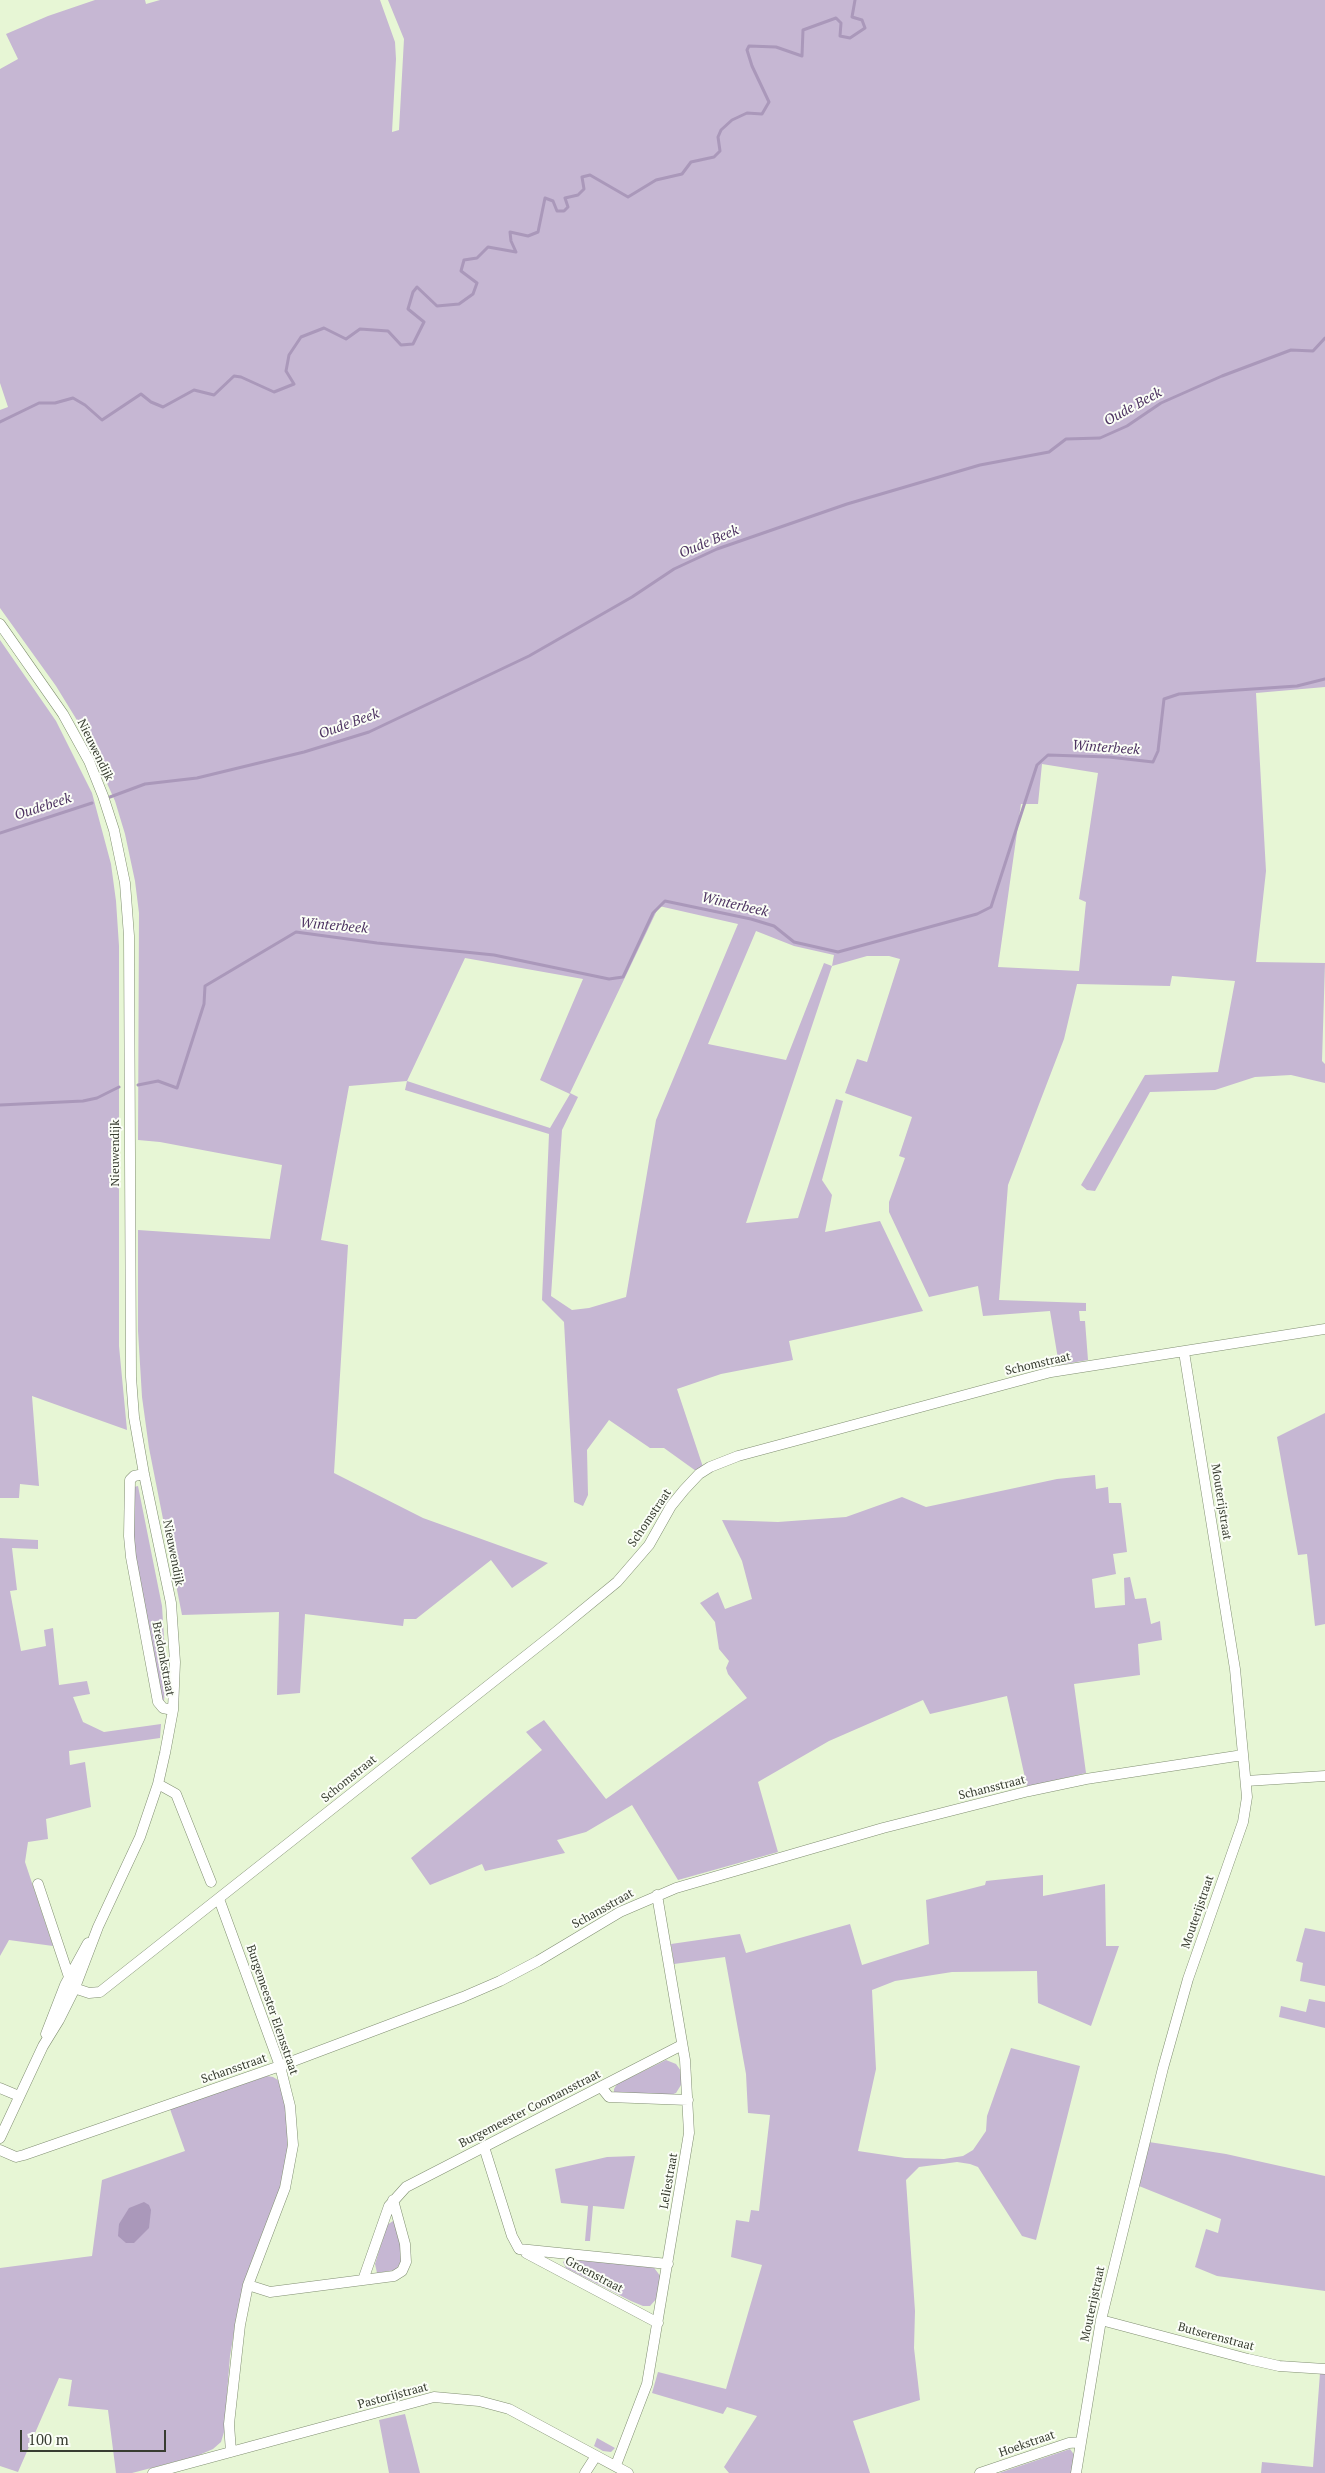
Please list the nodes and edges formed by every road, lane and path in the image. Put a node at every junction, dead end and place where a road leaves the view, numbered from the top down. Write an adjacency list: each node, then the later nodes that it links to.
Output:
1 (0, 624): 4 (street, Nieuwendijk)
2 (1325, 1329): 3 (street, Schomstraat)
3 (1184, 1352): 6 (street, Mouterijstraat); 13 (street, Schomstraat)
4 (144, 1474): 5 (street, Nieuwendijk); 5 (street, Bredonkstraat)
5 (172, 1710): 9 (street, Bredonkstraat)
6 (1243, 1755): 8 (street, Mouterijstraat); 12 (street, Schansstraat)
7 (1325, 1776): 8 (street)
8 (1246, 1781): 29 (street, Mouterijstraat)
9 (158, 1784): 10 (street); 14 (street, Bredonkstraat)
10 (211, 1882)
11 (38, 1884): 14 (street)
12 (657, 1895): 15 (street, Leliestraat); 16 (street, Schansstraat)
13 (218, 1899): 14 (street, Schomstraat); 16 (street, Burgemeester Elensstraat)
14 (70, 1984): 19 (street, Bredonkstraat)
15 (682, 2045): 17 (street, Burgemeester Coomansstraat); 20 (street, Leliestraat)
16 (280, 2066): 23 (street, Schansstraat); 28 (street, Burgemeester Elensstraat)
17 (601, 2087): 20 (street); 22 (street, Burgemeester Coomansstraat)
18 (0, 2088): 19 (street)
19 (19, 2096): 21 (street, Bredonkstraat)
20 (688, 2100): 26 (street, Leliestraat)
21 (0, 2138)
22 (484, 2147): 24 (street, Burgemeester Coomansstraat); 25 (street)
23 (0, 2150)
24 (393, 2200): 27 (street, Burgemeester Coomansstraat); 27 (street)
25 (519, 2250): 26 (street, Groenstraat); 30 (street, Groenstraat)
26 (668, 2264): 30 (street, Leliestraat)
27 (363, 2280): 28 (street)
28 (248, 2286): 33 (street, Burgemeester Elensstraat)
29 (1101, 2320): 31 (street, Butserenstraat); 32 (street, Mouterijstraat)
30 (658, 2323): 35 (street, Leliestraat)
31 (1325, 2369)
32 (1081, 2442): 39 (street, Hoekstraat); 40 (street, Mouterijstraat)
33 (231, 2452): 34 (street, Pastorijstraat); 36 (street, Pastorijstraat)
34 (596, 2456): 35 (street, Pastorijstraat); 37 (street)
35 (616, 2465): 38 (street, Pastorijstraat)
36 (154, 2473)
37 (585, 2473)
38 (628, 2473)
39 (980, 2473)
40 (1076, 2473)

